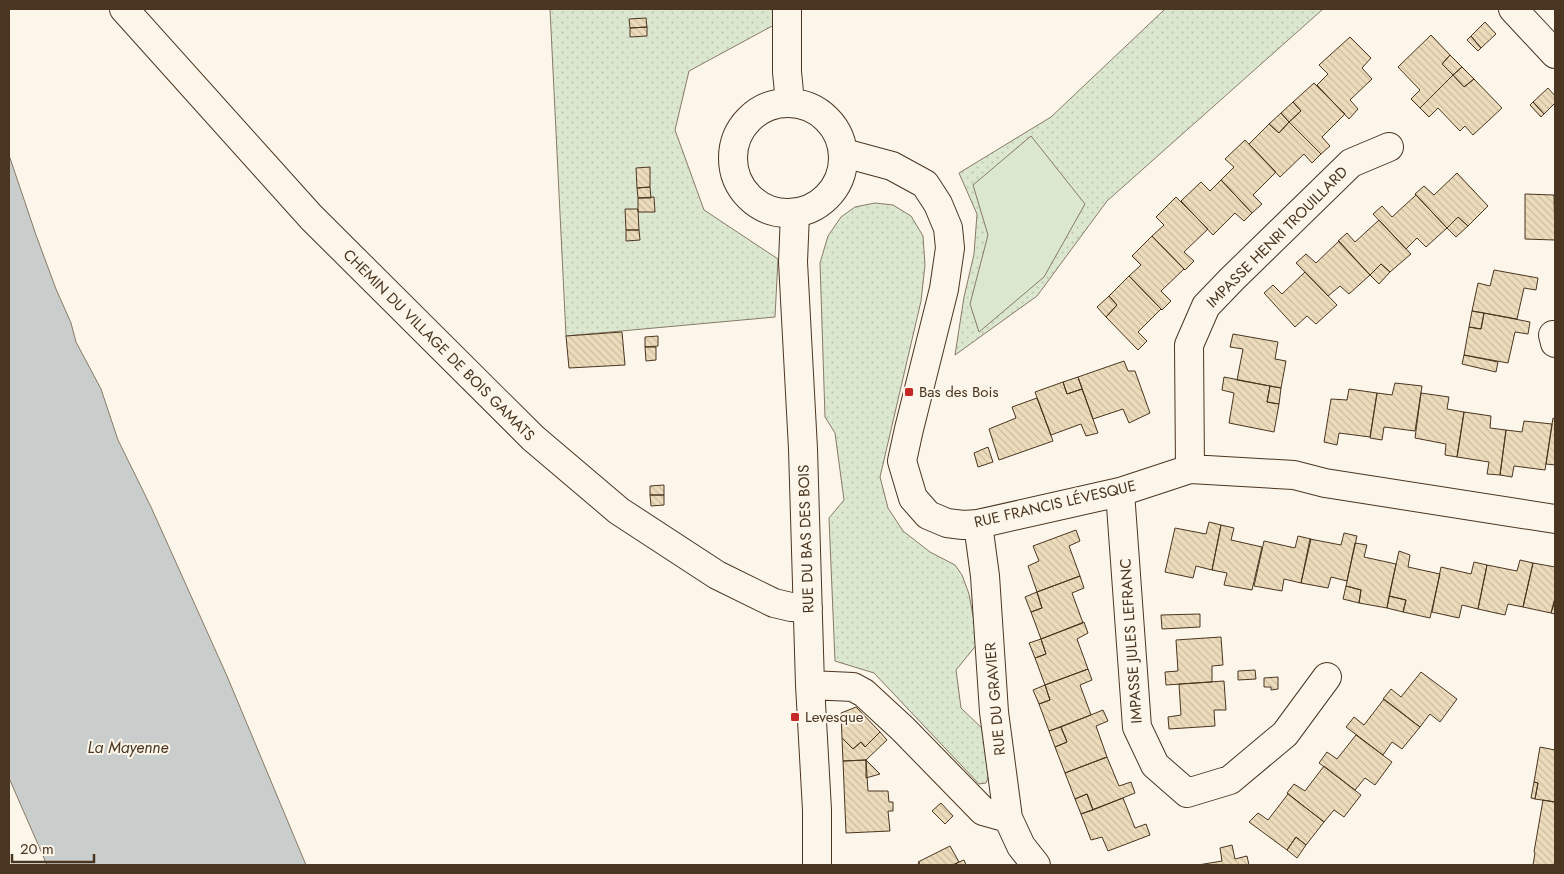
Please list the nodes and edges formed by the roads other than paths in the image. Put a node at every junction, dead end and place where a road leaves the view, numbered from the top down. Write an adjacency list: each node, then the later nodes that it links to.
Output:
1 (124, 9): 15 (street, CHEMIN DU VILLAGE DE BOIS GAMATS)
2 (787, 9): 5 (street)
3 (1513, 9): 4 (street)
4 (1555, 54)
5 (790, 102): 7 (street); 8 (street)
6 (1389, 147): 11 (street, IMPASSE HENRI TROUILLARD)
7 (844, 154): 8 (street); 14 (street, RUE FRANCIS LÉVESQUE)
8 (795, 213): 15 (street, RUE DU BAS DES BOIS)
9 (1555, 335): 10 (street)
10 (1555, 343)
11 (1190, 469): 12 (street, RUE FRANCIS LÉVESQUE); 13 (street, RUE FRANCIS LÉVESQUE)
12 (1120, 492): 14 (street, RUE FRANCIS LÉVESQUE); 16 (street, IMPASSE JULES LEFRANC)
13 (1555, 519)
14 (978, 524): 18 (street, RUE DU GRAVIER)
15 (808, 608): 17 (street, RUE DU BAS DES BOIS)
16 (1327, 677)
17 (810, 685): 18 (street); 19 (street, RUE DU BAS DES BOIS)
18 (1008, 818): 20 (street, RUE DU GRAVIER)
19 (817, 865)
20 (1036, 865)

